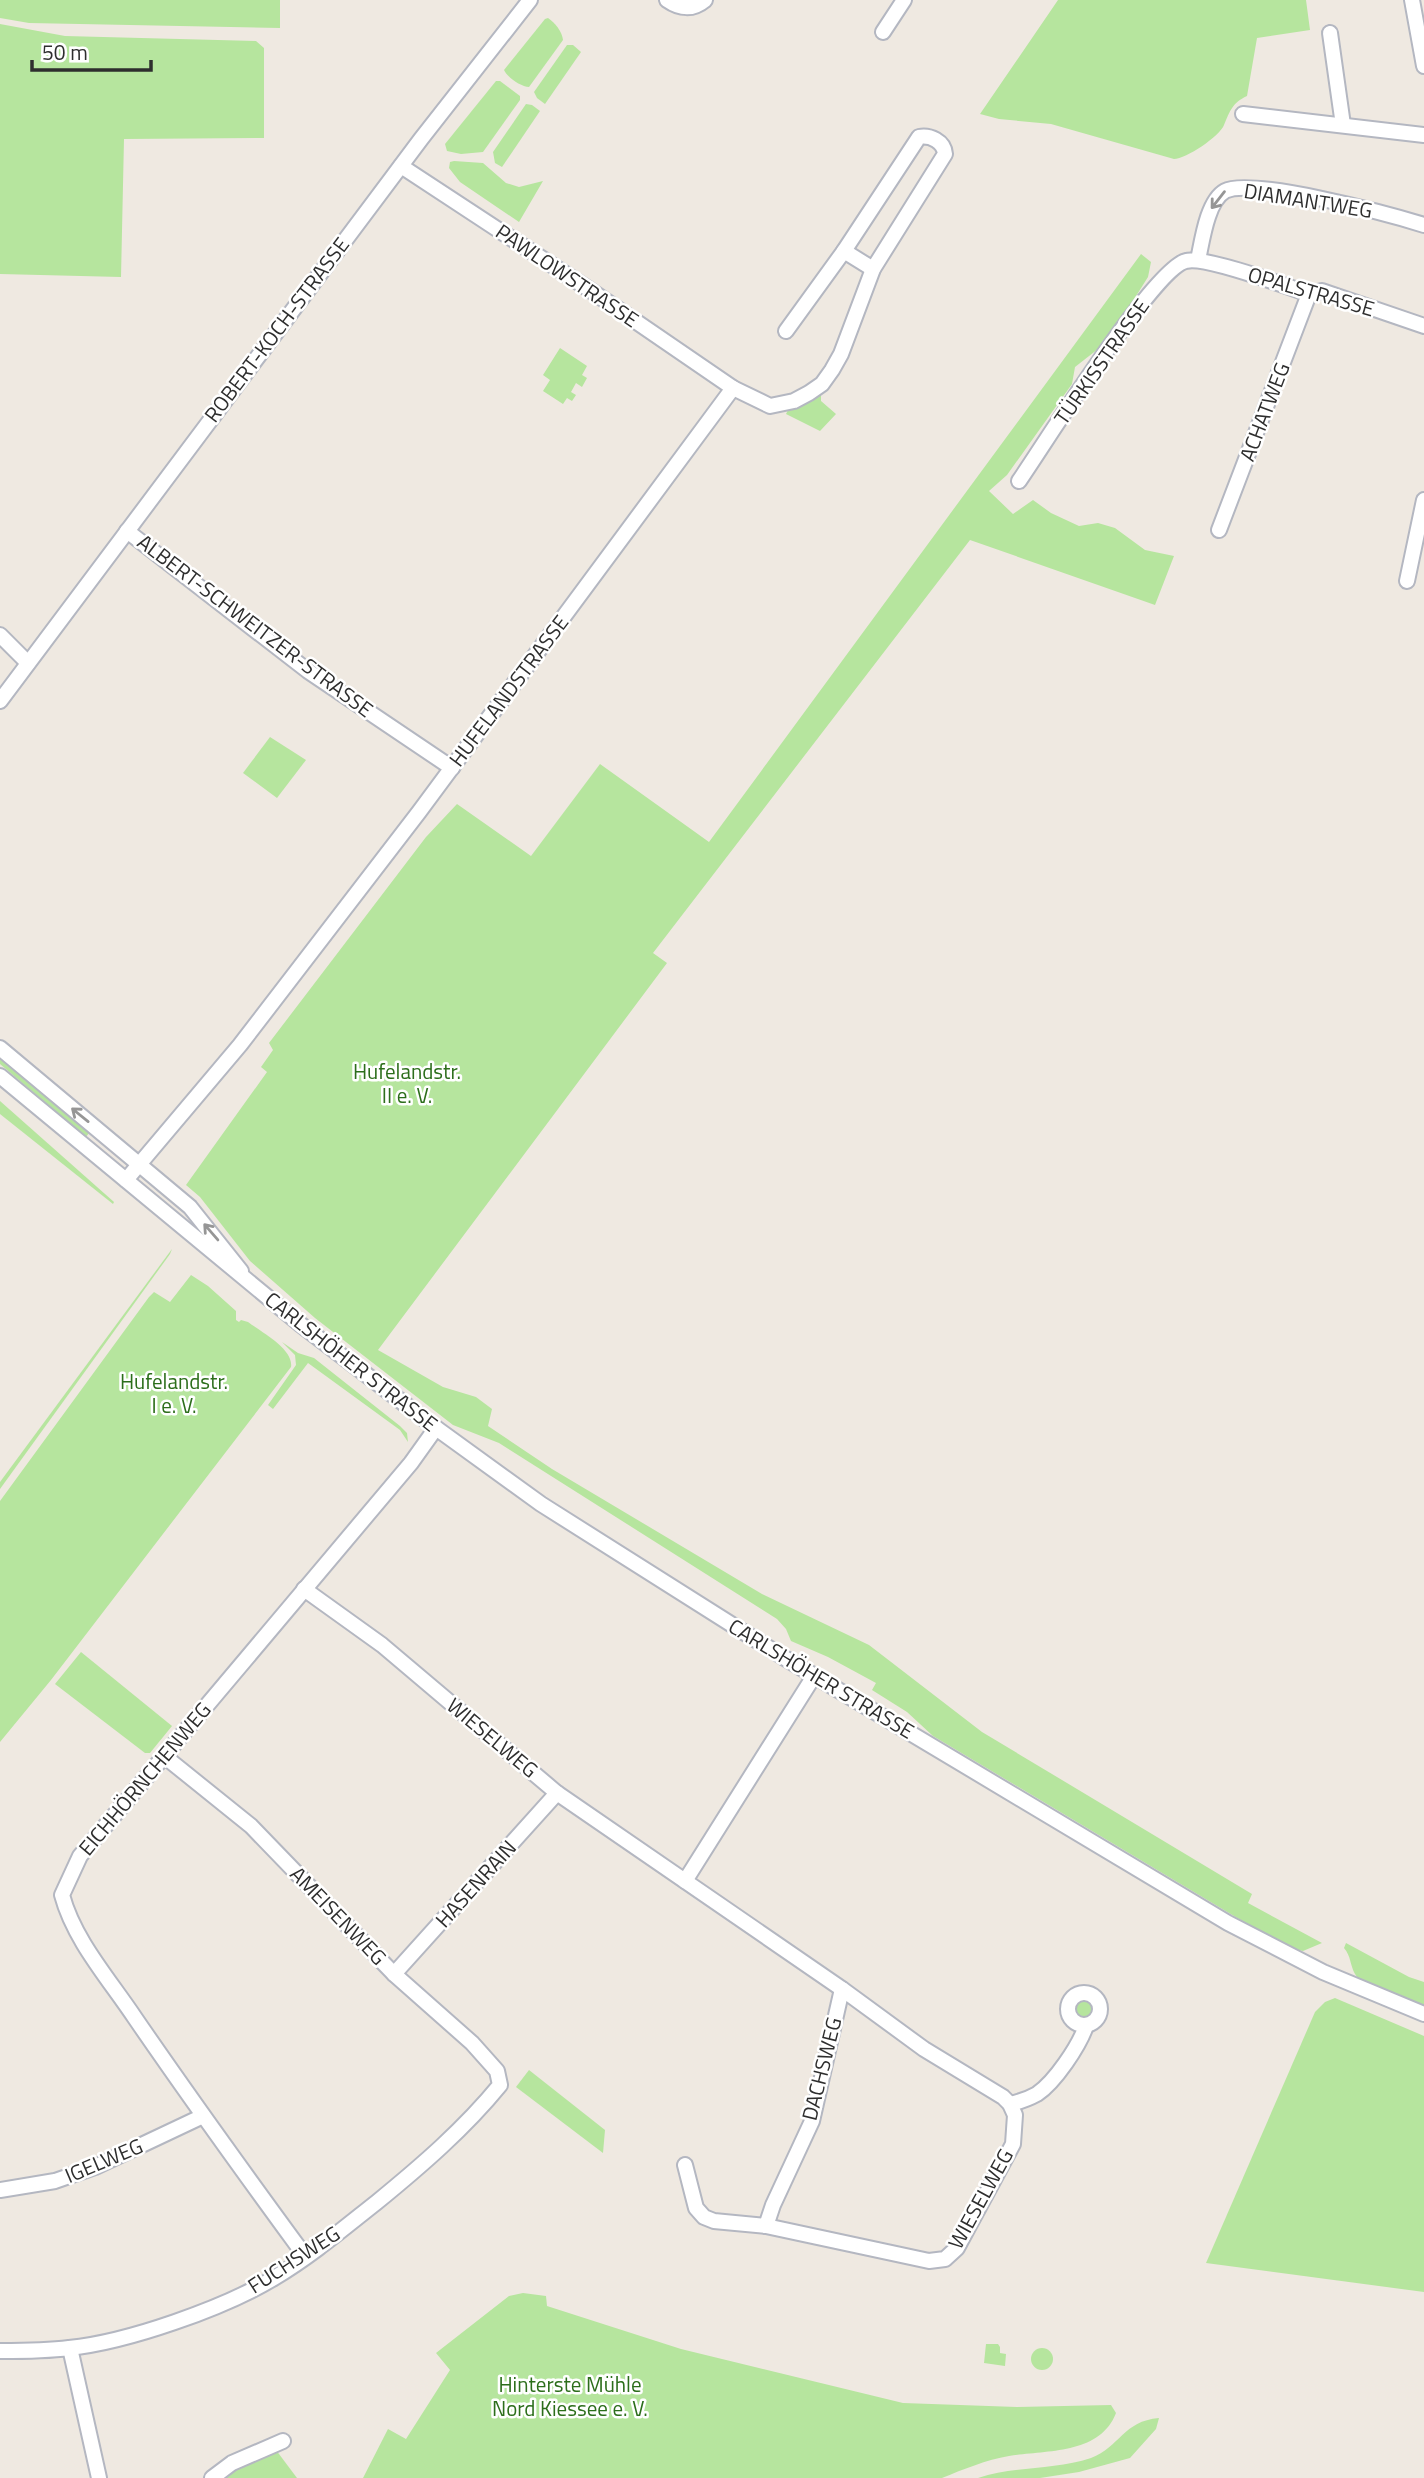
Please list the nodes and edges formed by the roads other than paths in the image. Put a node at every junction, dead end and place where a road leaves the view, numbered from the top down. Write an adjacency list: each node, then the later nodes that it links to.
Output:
1 (530, 0): 12 (street, ROBERT-KOCH-STRASSE)
2 (667, 0): 3 (street)
3 (705, 0)
4 (904, 0): 6 (street)
5 (1412, 0): 8 (street)
6 (883, 32)
7 (1330, 33): 10 (street)
8 (1424, 66)
9 (1243, 114): 10 (street)
10 (1343, 125): 11 (street)
11 (1424, 135)
12 (401, 166): 20 (street, PAWLOWSTRASSE); 24 (street, ROBERT-KOCH-STRASSE)
13 (1424, 225): 15 (street, DIAMANTWEG, one-way to 15)
14 (844, 251): 16 (street); 16 (street); 19 (street)
15 (1198, 260): 17 (street, OPALSTRASSE); 21 (street, TÜRKISSTRASSE)
16 (873, 269): 20 (street)
17 (1309, 294): 18 (street, OPALSTRASSE); 23 (street, ACHATWEG)
18 (1424, 326)
19 (786, 331)
20 (733, 388): 29 (street, HUFELANDSTRASSE)
21 (1019, 481)
22 (1424, 500): 25 (street)
23 (1219, 530)
24 (127, 531): 27 (street, ROBERT-KOCH-STRASSE); 29 (street, ALBERT-SCHWEITZER-STRASSE)
25 (1407, 581)
26 (0, 635): 27 (street)
27 (28, 663): 28 (street, ROBERT-KOCH-STRASSE)
28 (0, 701)
29 (452, 768): 32 (street, HUFELANDSTRASSE)
30 (0, 1048): 32 (street, one-way to 30)
31 (0, 1076): 33 (street)
32 (139, 1163): 33 (street, HUFELANDSTRASSE); 34 (street, one-way to 32)
33 (126, 1180): 34 (street)
34 (253, 1285): 35 (street, CARLSHÖHER STRASSE)
35 (436, 1429): 36 (street, EICHHÖRNCHENWEG); 37 (street, CARLSHÖHER STRASSE)
36 (304, 1588): 38 (street, EICHHÖRNCHENWEG); 39 (street, WIESELWEG)
37 (814, 1676): 40 (street); 43 (street, CARLSHÖHER STRASSE)
38 (164, 1756): 41 (street, AMEISENWEG); 47 (street, EICHHÖRNCHENWEG)
39 (557, 1793): 40 (street, WIESELWEG); 41 (street, HASENRAIN)
40 (685, 1881): 42 (street, WIESELWEG)
41 (394, 1974): 45 (street, AMEISENWEG)
42 (842, 1989): 46 (street, WIESELWEG); 50 (street, DACHSWEG)
43 (1424, 2014)
44 (1086, 2026): 46 (street)
45 (500, 2085): 51 (street, FUCHSWEG)
46 (1010, 2104): 50 (street, WIESELWEG)
47 (203, 2116): 49 (street, IGELWEG); 51 (street, EICHHÖRNCHENWEG)
48 (685, 2165): 50 (street, WIESELWEG)
49 (0, 2190)
50 (766, 2226)
51 (305, 2256): 52 (street, FUCHSWEG)
52 (71, 2348): 53 (street, FUCHSWEG); 55 (street)
53 (0, 2351)
54 (283, 2441): 56 (street)
55 (99, 2478)
56 (212, 2478)

